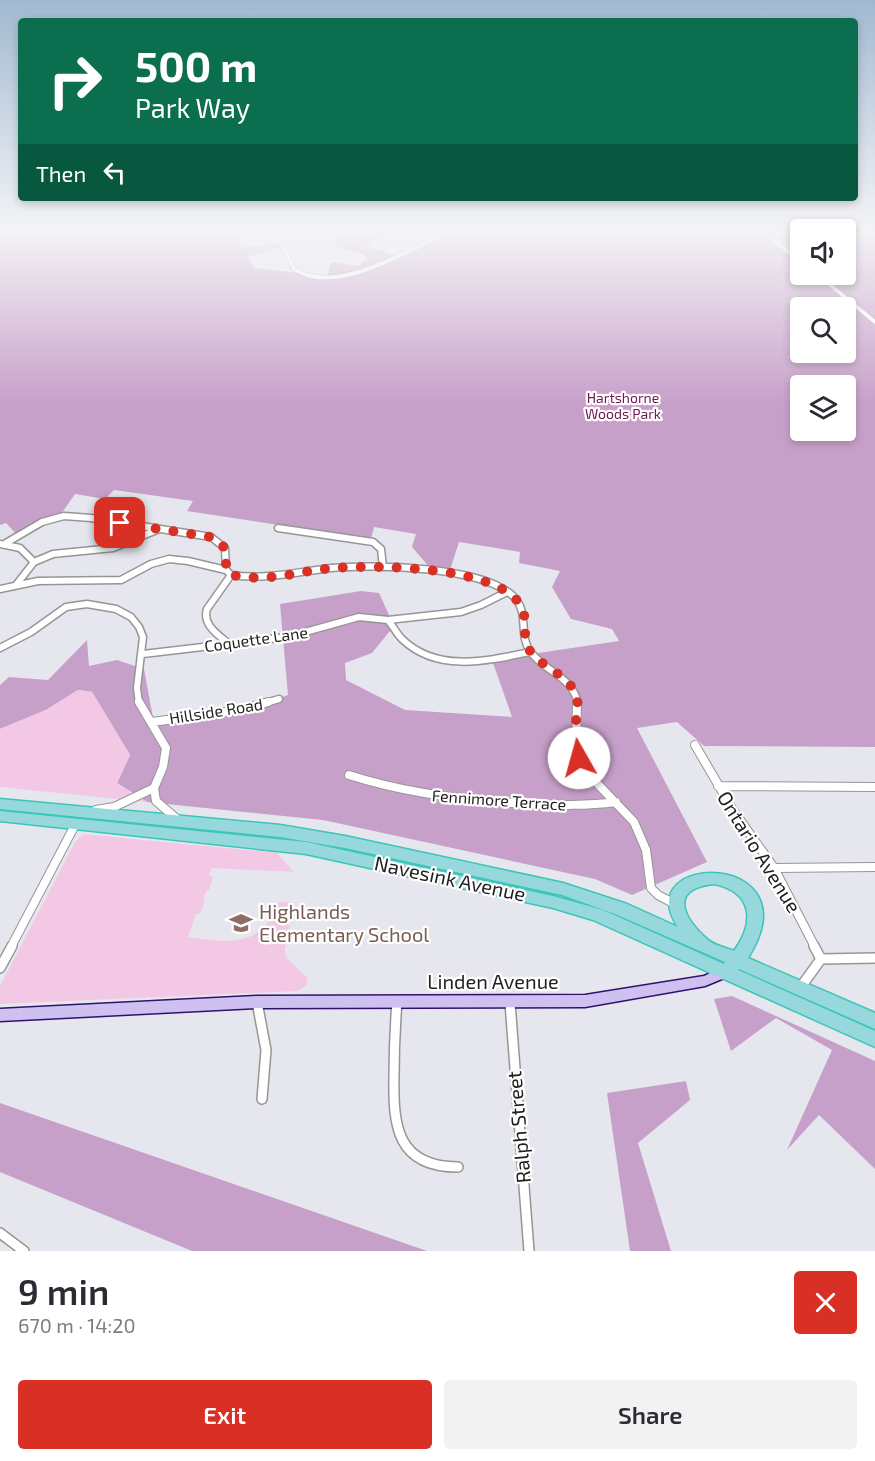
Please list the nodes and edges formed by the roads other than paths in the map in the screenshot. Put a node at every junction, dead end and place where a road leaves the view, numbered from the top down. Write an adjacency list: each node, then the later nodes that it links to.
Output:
1 (833, 287): 2 (street)
2 (875, 322)
3 (278, 528): 7 (street)
4 (159, 529): 5 (street); 6 (street); 8 (street)
5 (3, 544): 6 (street)
6 (34, 562): 10 (street)
7 (383, 567): 9 (street); 12 (street)
8 (224, 569): 9 (street); 10 (street)
9 (231, 575): 14 (street)
10 (16, 585): 11 (street)
11 (0, 589)
12 (507, 592): 13 (street, Coquette Lane); 16 (street)
13 (388, 620): 14 (street, Coquette Lane); 16 (street)
14 (228, 643): 17 (street, Coquette Lane)
15 (0, 648): 17 (street)
16 (530, 652): 25 (street)
17 (143, 654): 19 (street)
18 (279, 699): 19 (street, Hillside Road)
19 (152, 722): 23 (street)
20 (695, 746): 22 (street, Ontario Avenue)
21 (349, 775): 25 (street, Fennimore Terrace)
22 (718, 786): 24 (street); 31 (street, Ontario Avenue)
23 (154, 788): 28 (street); 29 (street)
24 (875, 788)
25 (616, 802): 32 (street)
26 (0, 804): 28 (highway, Navesink Avenue)
27 (0, 816): 28 (highway, Navesink Avenue)
28 (79, 819): 29 (highway, Navesink Avenue); 36 (highway, Navesink Avenue); 37 (street)
29 (180, 822): 33 (highway, Navesink Avenue)
30 (875, 867): 31 (street)
31 (774, 868): 35 (street, Ontario Avenue)
32 (676, 905): 33 (highway); 36 (highway)
33 (704, 945): 36 (highway)
34 (875, 958): 35 (street)
35 (821, 959): 38 (street)
36 (731, 966): 38 (highway, Navesink Avenue); 41 (street, Linden Avenue); 44 (highway, Navesink Avenue)
37 (0, 968)
38 (800, 988): 43 (highway, Navesink Avenue)
39 (256, 1002): 40 (street, Linden Avenue); 42 (street, Linden Avenue); 45 (street)
40 (397, 1002): 41 (street, Linden Avenue); 46 (street)
41 (510, 1003): 49 (street, Ralph Street)
42 (0, 1015)
43 (875, 1021)
44 (875, 1039)
45 (261, 1099)
46 (458, 1167)
47 (0, 1234): 48 (street)
48 (24, 1251)
49 (529, 1251)

